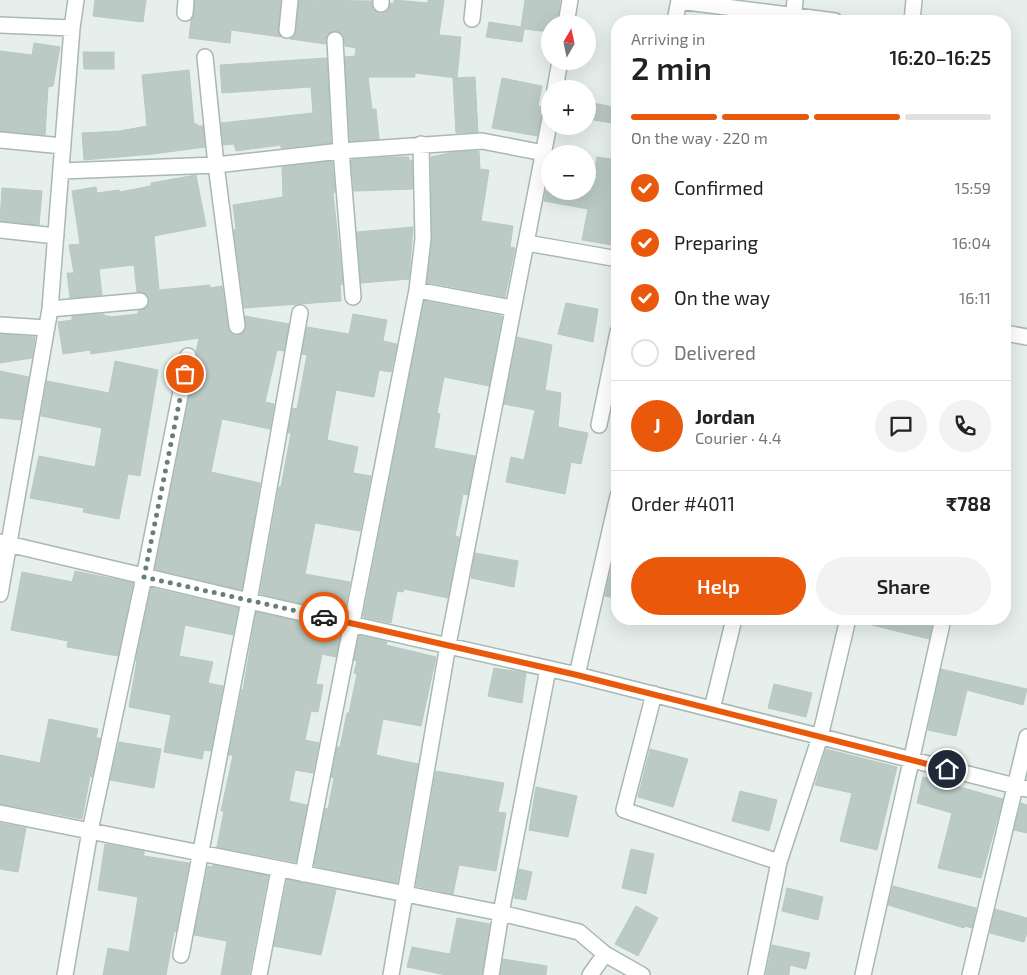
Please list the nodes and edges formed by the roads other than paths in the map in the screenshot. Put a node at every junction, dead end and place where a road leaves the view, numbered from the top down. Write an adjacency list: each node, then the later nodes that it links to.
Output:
1 (76, 0): 14 (street)
2 (290, 0): 15 (street)
3 (474, 0): 12 (street)
4 (570, 0): 8 (street)
5 (679, 0): 7 (street); 9 (street)
6 (914, 0): 11 (street)
7 (794, 12): 10 (street)
8 (568, 15)
9 (676, 15)
10 (807, 15)
11 (913, 15)
12 (472, 19)
13 (0, 25): 14 (street)
14 (72, 28): 20 (street)
15 (287, 30)
16 (334, 40): 21 (street)
17 (205, 57): 23 (street)
18 (0, 140): 20 (street)
19 (421, 144): 21 (street); 22 (street); 30 (street)
20 (63, 146): 25 (street)
21 (341, 151): 23 (street); 31 (street)
22 (541, 152)
23 (216, 165): 25 (street); 37 (street)
24 (541, 169): 28 (street)
25 (61, 171): 27 (street)
26 (0, 230): 27 (street)
27 (56, 236): 34 (street)
28 (527, 243): 29 (street); 33 (street)
29 (611, 258)
30 (417, 290): 33 (street); 49 (street)
31 (354, 297)
32 (140, 301): 34 (street)
33 (512, 308): 53 (street)
34 (50, 309): 38 (street)
35 (300, 313): 48 (street)
36 (0, 325): 38 (street)
37 (237, 326)
38 (47, 328): 45 (street)
39 (1011, 334): 40 (street)
40 (1027, 337)
41 (188, 356): 46 (street)
42 (611, 366): 43 (street)
43 (599, 425)
44 (611, 527): 55 (street)
45 (5, 543): 46 (street); 47 (street)
46 (144, 577): 48 (street); 63 (street)
47 (0, 594)
48 (249, 601): 49 (street); 64 (street)
49 (351, 623): 53 (street); 67 (street)
50 (733, 625): 57 (street)
51 (847, 625): 58 (street)
52 (942, 625): 60 (street)
53 (448, 645): 54 (street); 68 (street)
54 (548, 669): 55 (street); 69 (street)
55 (577, 675): 56 (street)
56 (654, 694): 57 (street); 65 (street)
57 (712, 709): 58 (street)
58 (820, 737): 60 (street); 65 (street)
59 (1027, 737): 61 (street)
60 (912, 760): 61 (street); 79 (street)
61 (1021, 787): 80 (street)
62 (0, 813): 63 (street)
63 (90, 831): 64 (street); 72 (street)
64 (199, 854): 66 (street); 71 (street)
65 (779, 862): 78 (street)
66 (279, 870): 67 (street); 73 (street)
67 (303, 874): 68 (street)
68 (405, 895): 69 (street); 74 (street)
69 (501, 913): 70 (street); 75 (street)
70 (604, 954): 76 (street); 77 (street)
71 (180, 955)
72 (65, 975)
73 (260, 975)
74 (391, 975)
75 (491, 975)
76 (590, 975)
77 (642, 975)
78 (756, 975)
79 (863, 975)
80 (970, 975)

